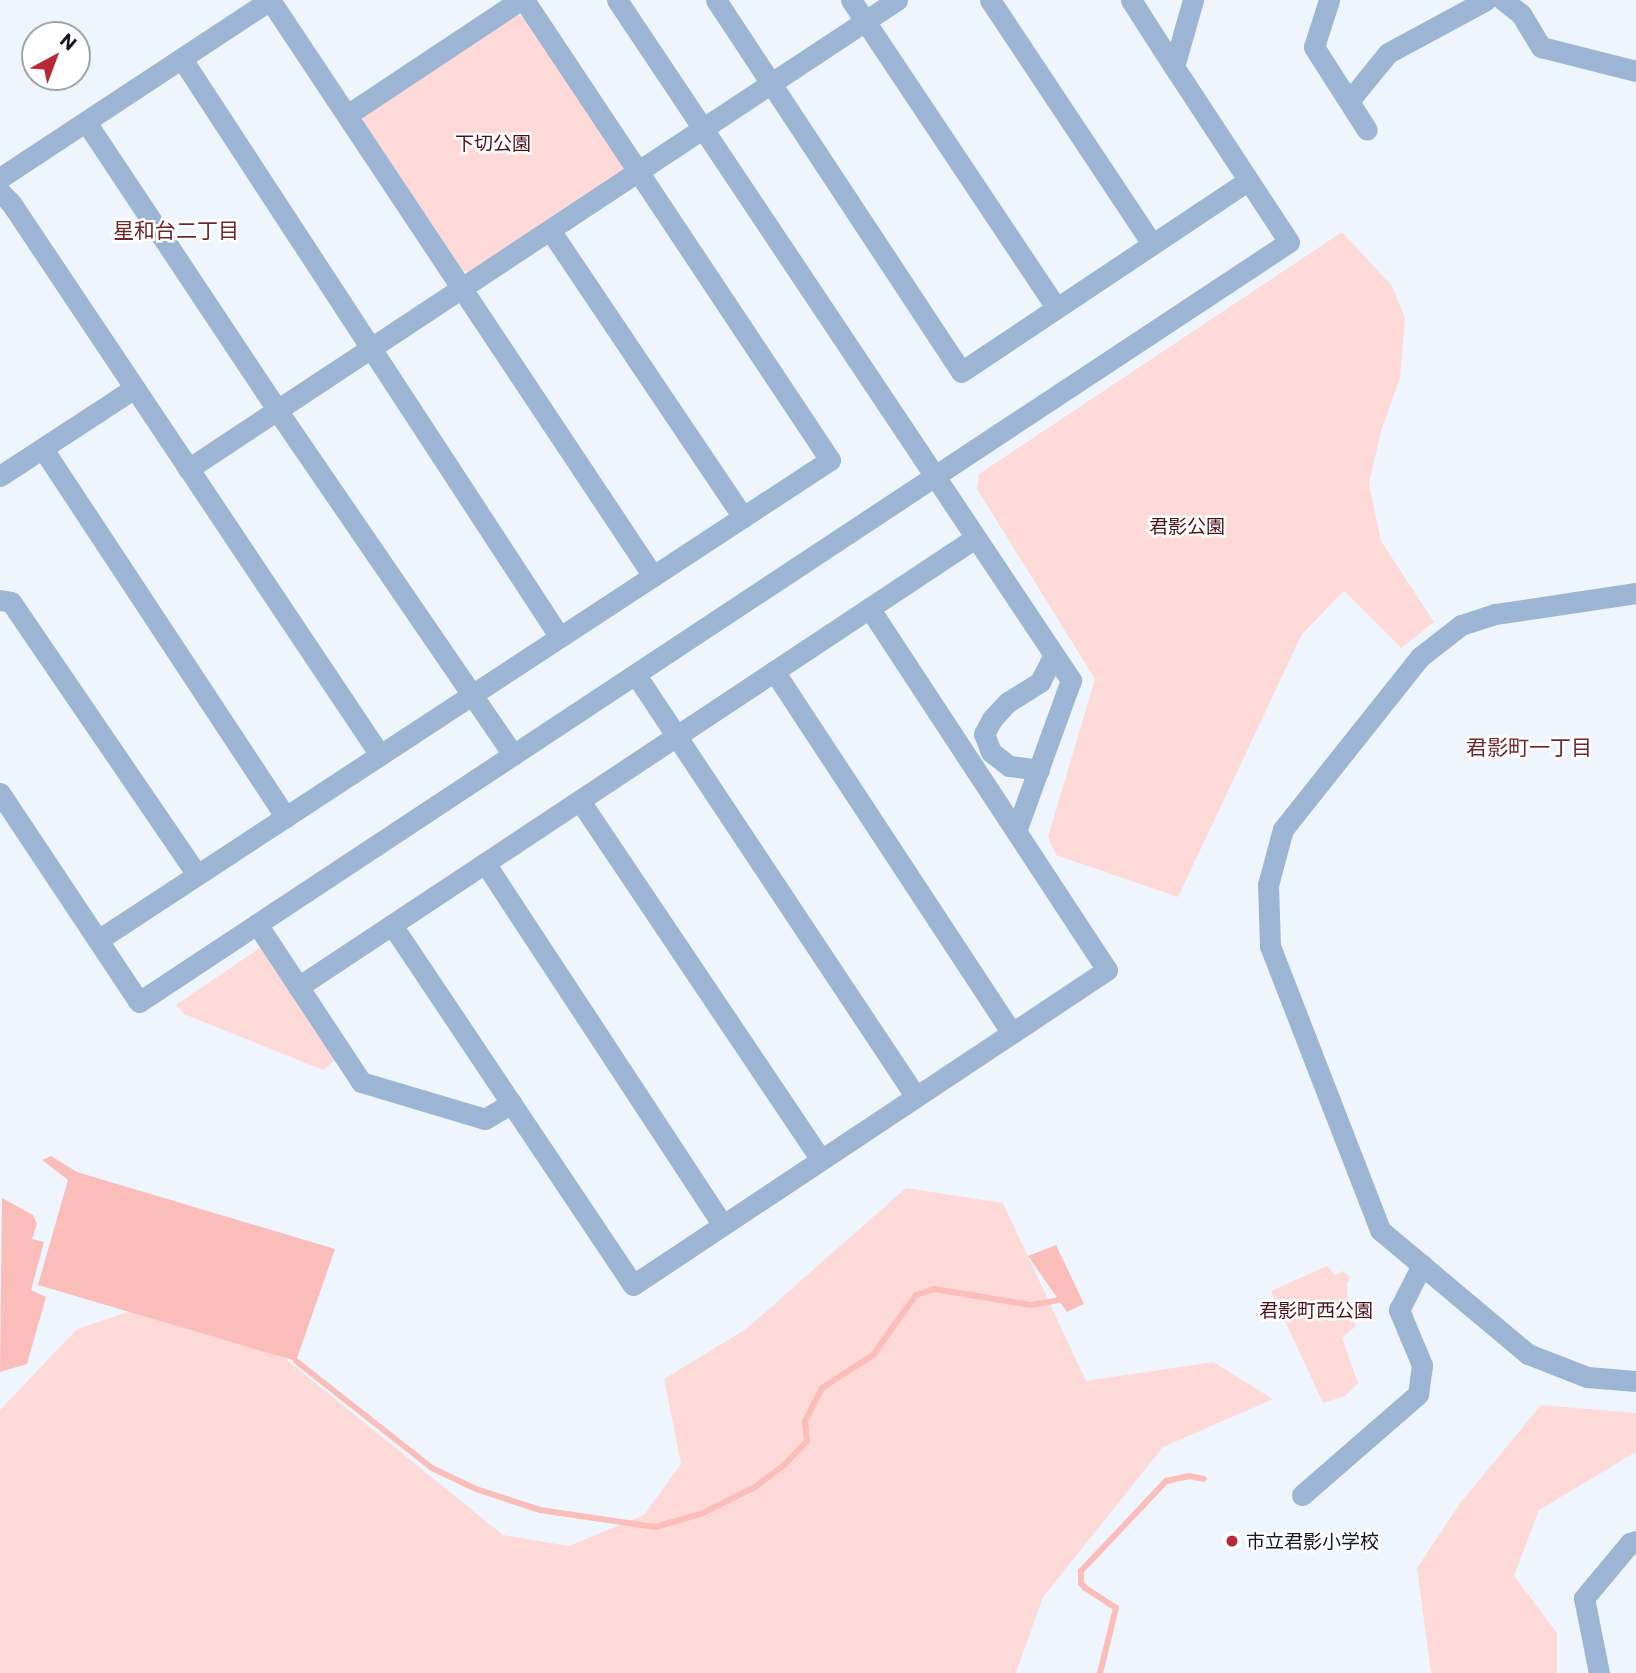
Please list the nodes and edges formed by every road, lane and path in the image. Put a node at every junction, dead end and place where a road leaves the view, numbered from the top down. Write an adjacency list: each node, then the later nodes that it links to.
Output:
1 (270, 0): 14 (street); 19 (street)
2 (522, 0): 19 (street); 23 (street)
3 (617, 0): 21 (street)
4 (716, 0): 17 (street)
5 (852, 0): 13 (street)
6 (897, 0): 13 (street)
7 (990, 0): 28 (street)
8 (1131, 0): 15 (street)
9 (1193, 0): 15 (street)
10 (1329, 0): 18 (street)
11 (1486, 0): 18 (street)
12 (1503, 0): 16 (street)
13 (865, 21): 17 (street); 30 (street)
14 (182, 59): 20 (street); 31 (street)
15 (1174, 66): 25 (street)
16 (1636, 71)
17 (771, 84): 21 (street); 30 (street)
18 (1349, 102): 22 (street)
19 (347, 115): 29 (street)
20 (86, 122): 24 (street); 33 (street)
21 (702, 129): 23 (street); 37 (street)
22 (1367, 131)
23 (639, 171): 27 (street); 38 (street)
24 (0, 178)
25 (1247, 181): 28 (street); 37 (street)
26 (0, 192): 32 (street)
27 (550, 230): 29 (street); 38 (street)
28 (1152, 244): 30 (street)
29 (464, 288): 31 (street); 40 (street)
30 (1056, 307)
31 (371, 348): 33 (street); 44 (street)
32 (133, 389): 34 (street); 35 (street)
33 (277, 411): 35 (street); 48 (street)
34 (43, 449): 36 (street); 55 (street)
35 (188, 469): 50 (street)
36 (0, 476)
37 (934, 476): 39 (street); 47 (street)
38 (743, 517): 40 (street)
39 (975, 538): 43 (street); 45 (street)
40 (653, 576): 44 (street)
41 (1636, 593): 68 (street)
42 (0, 600): 58 (street)
43 (869, 608): 46 (street); 56 (street)
44 (559, 636): 48 (street)
45 (1054, 655): 52 (street); 52 (street)
46 (774, 671): 49 (street); 63 (street)
47 (636, 675): 49 (street); 51 (street)
48 (470, 696): 50 (street); 51 (street)
49 (674, 736): 54 (street); 64 (street)
50 (380, 755): 55 (street)
51 (513, 755): 59 (street)
52 (1039, 770): 56 (street)
53 (0, 793): 61 (street)
54 (580, 801): 57 (street); 66 (street)
55 (286, 817): 58 (street)
56 (1016, 831): 63 (street)
57 (485, 863): 60 (street); 67 (street)
58 (197, 875): 61 (street)
59 (257, 924): 61 (street); 62 (street)
60 (392, 925): 62 (street); 65 (street)
61 (98, 940)
62 (298, 987): 65 (street)
63 (1012, 1032): 64 (street)
64 (916, 1097): 66 (street)
65 (512, 1103): 67 (street)
66 (821, 1160): 67 (street)
67 (723, 1225)
68 (1422, 1265): 69 (street); 70 (street)
69 (1636, 1381)
70 (1303, 1494)
71 (1636, 1541): 72 (street)
72 (1600, 1673)

